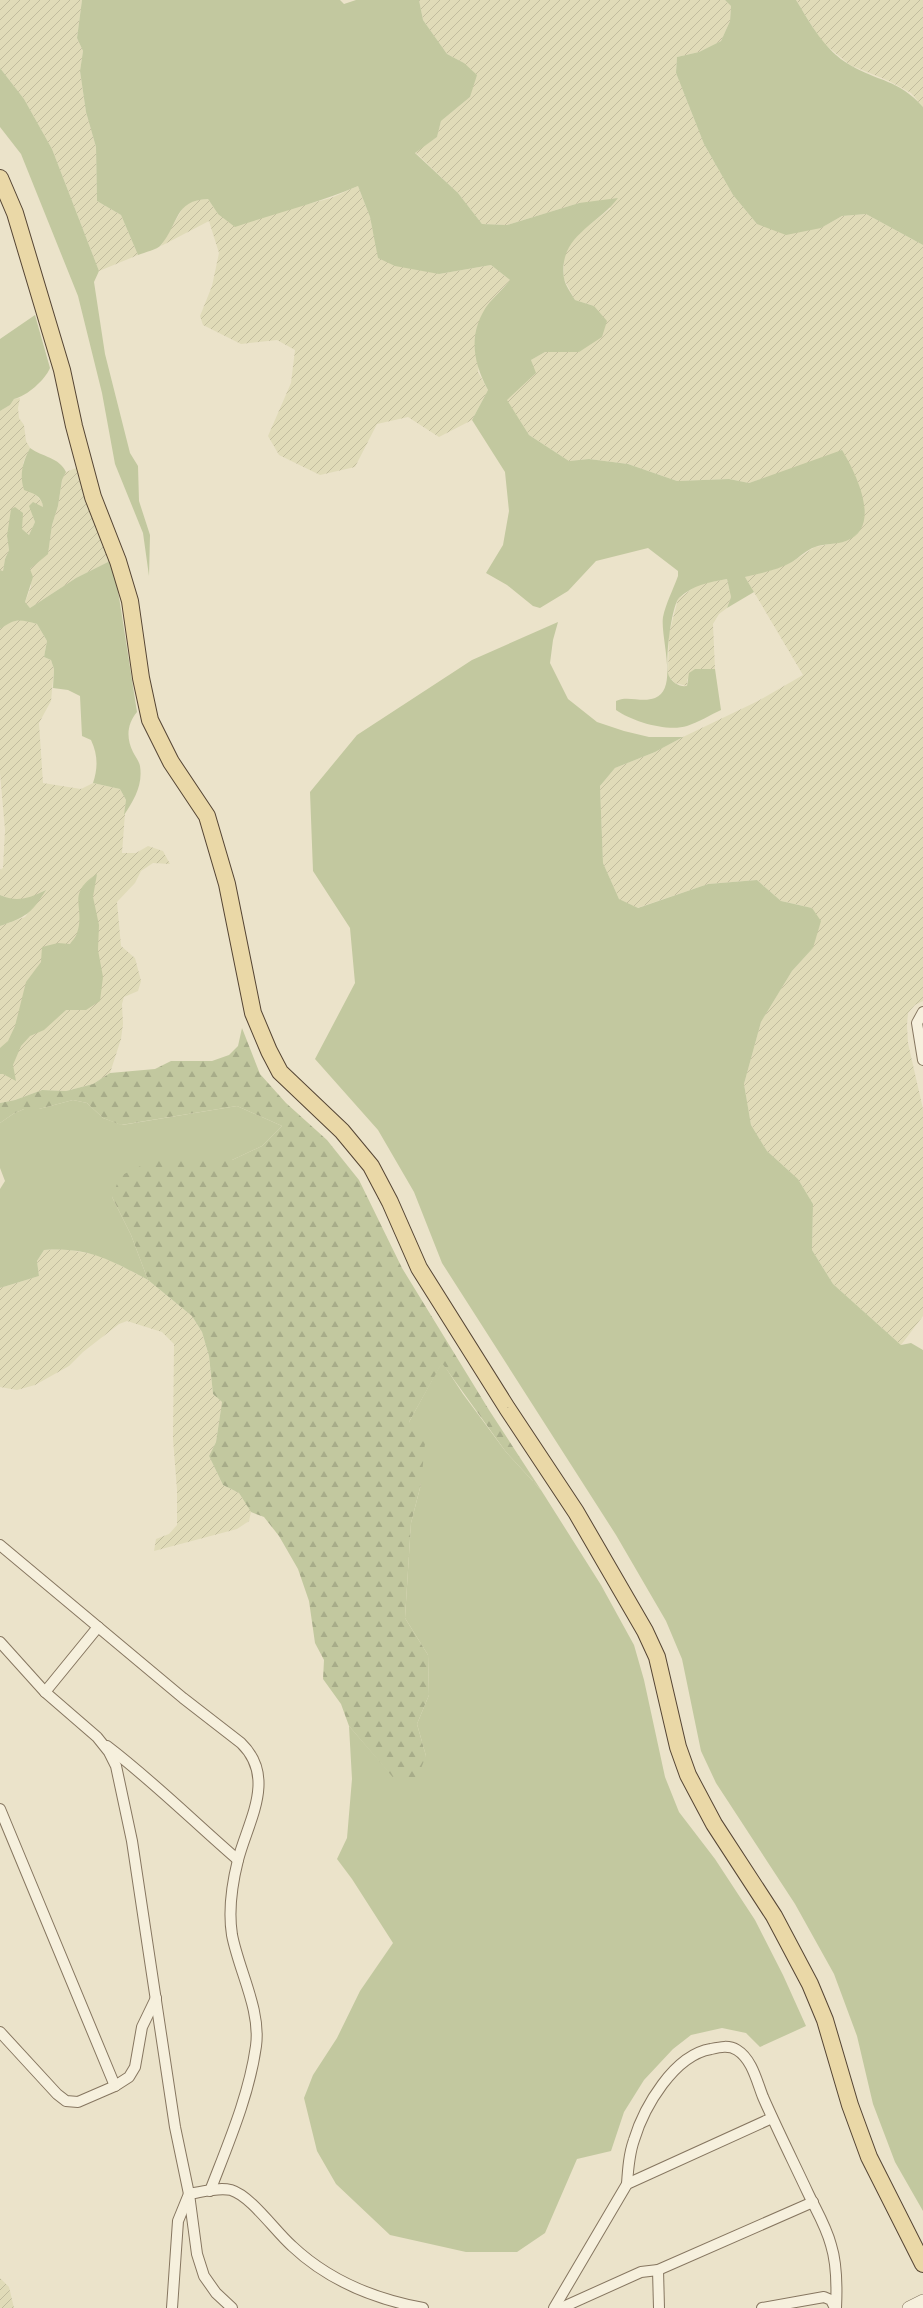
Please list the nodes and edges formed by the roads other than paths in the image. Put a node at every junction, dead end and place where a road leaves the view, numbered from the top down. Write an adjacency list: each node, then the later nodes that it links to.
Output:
1 (0, 178): 20 (main road)
2 (923, 1012): 3 (street)
3 (923, 1060)
4 (0, 1545): 5 (street)
5 (98, 1627): 8 (street); 11 (street)
6 (0, 1642): 7 (street)
7 (4, 1651): 8 (street)
8 (46, 1692): 9 (street)
9 (96, 1737): 11 (street); 12 (street)
10 (0, 1809): 14 (street)
11 (238, 1860): 17 (street)
12 (156, 1998): 14 (street); 18 (street)
13 (0, 2032): 14 (street)
14 (115, 2086)
15 (772, 2118): 16 (street); 16 (street); 19 (street)
16 (627, 2184): 26 (street)
17 (210, 2191): 18 (street); 25 (street)
18 (189, 2194): 23 (street); 24 (street)
19 (813, 2202): 21 (street); 30 (street)
20 (923, 2264)
21 (658, 2270): 27 (street); 28 (street)
22 (923, 2301): 31 (street)
23 (172, 2308)
24 (232, 2308)
25 (422, 2308)
26 (554, 2308)
27 (561, 2308)
28 (659, 2308)
29 (762, 2308): 30 (street)
30 (835, 2308)
31 (909, 2308)

